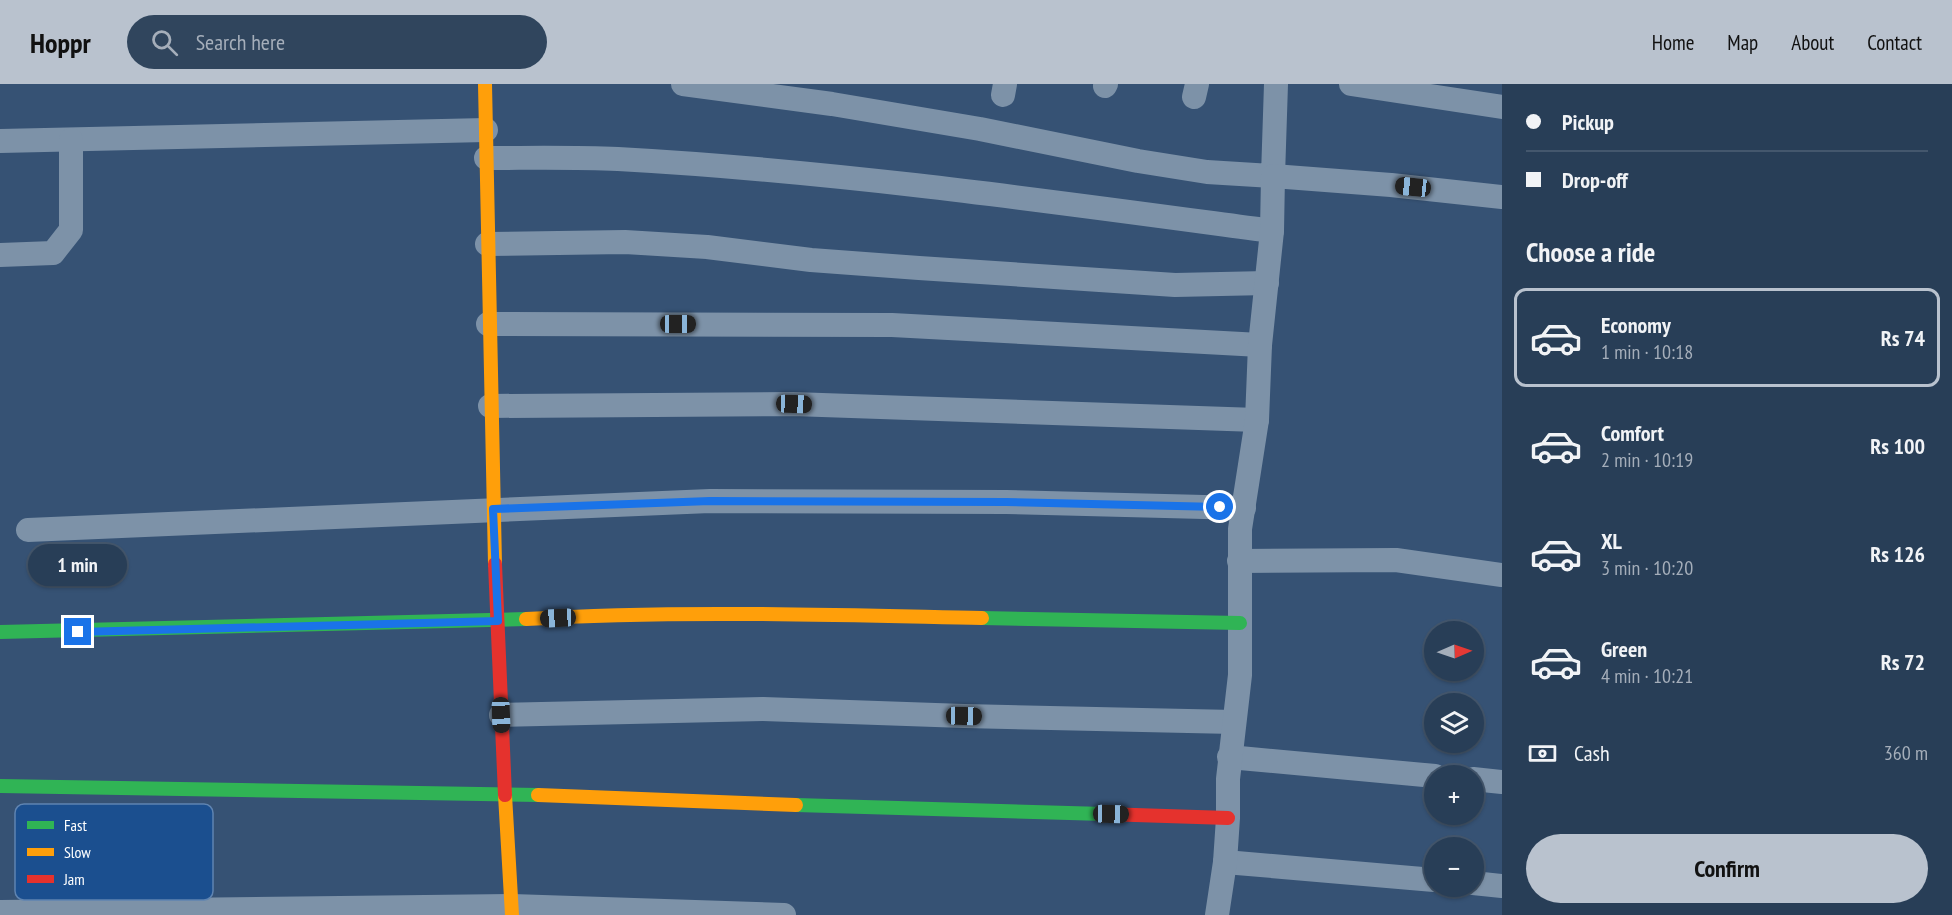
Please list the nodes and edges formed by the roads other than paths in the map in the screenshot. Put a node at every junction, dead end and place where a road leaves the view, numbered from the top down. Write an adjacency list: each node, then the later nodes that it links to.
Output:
1 (485, 84): 6 (main road)
2 (683, 84): 10 (street)
3 (1276, 84): 10 (street)
4 (1351, 84): 5 (street)
5 (1502, 107)
6 (486, 130): 7 (street); 9 (main road)
7 (71, 140): 8 (street); 14 (street)
8 (0, 141)
9 (486, 158): 12 (street); 13 (main road)
10 (1273, 176): 11 (street); 12 (street)
11 (1502, 197)
12 (1272, 231): 15 (street)
13 (487, 244): 15 (street); 16 (main road)
14 (0, 255)
15 (1267, 283): 17 (street)
16 (488, 324): 17 (street); 18 (main road)
17 (1260, 345): 19 (street)
18 (490, 406): 19 (street); 21 (main road)
19 (1257, 420): 20 (street)
20 (1244, 508): 21 (street); 23 (street)
21 (493, 509): 22 (street); 25 (main road)
22 (28, 530)
23 (1239, 561): 24 (street); 26 (street)
24 (1502, 575)
25 (498, 621): 26 (main road); 27 (main road); 28 (main road)
26 (1240, 623): 29 (street)
27 (0, 632)
28 (501, 715): 29 (street); 35 (main road)
29 (1234, 722): 30 (street)
30 (1229, 757): 31 (street); 36 (street)
31 (1424, 775)
32 (1484, 780): 33 (street)
33 (1502, 782)
34 (0, 786): 35 (main road)
35 (504, 794): 36 (main road); 41 (main road)
36 (1228, 818): 37 (street)
37 (1225, 862): 38 (street); 44 (street)
38 (1424, 879)
39 (1484, 884): 40 (street)
40 (1502, 886)
41 (512, 911): 42 (street); 43 (street)
42 (0, 912)
43 (784, 915)
44 (1217, 915)

